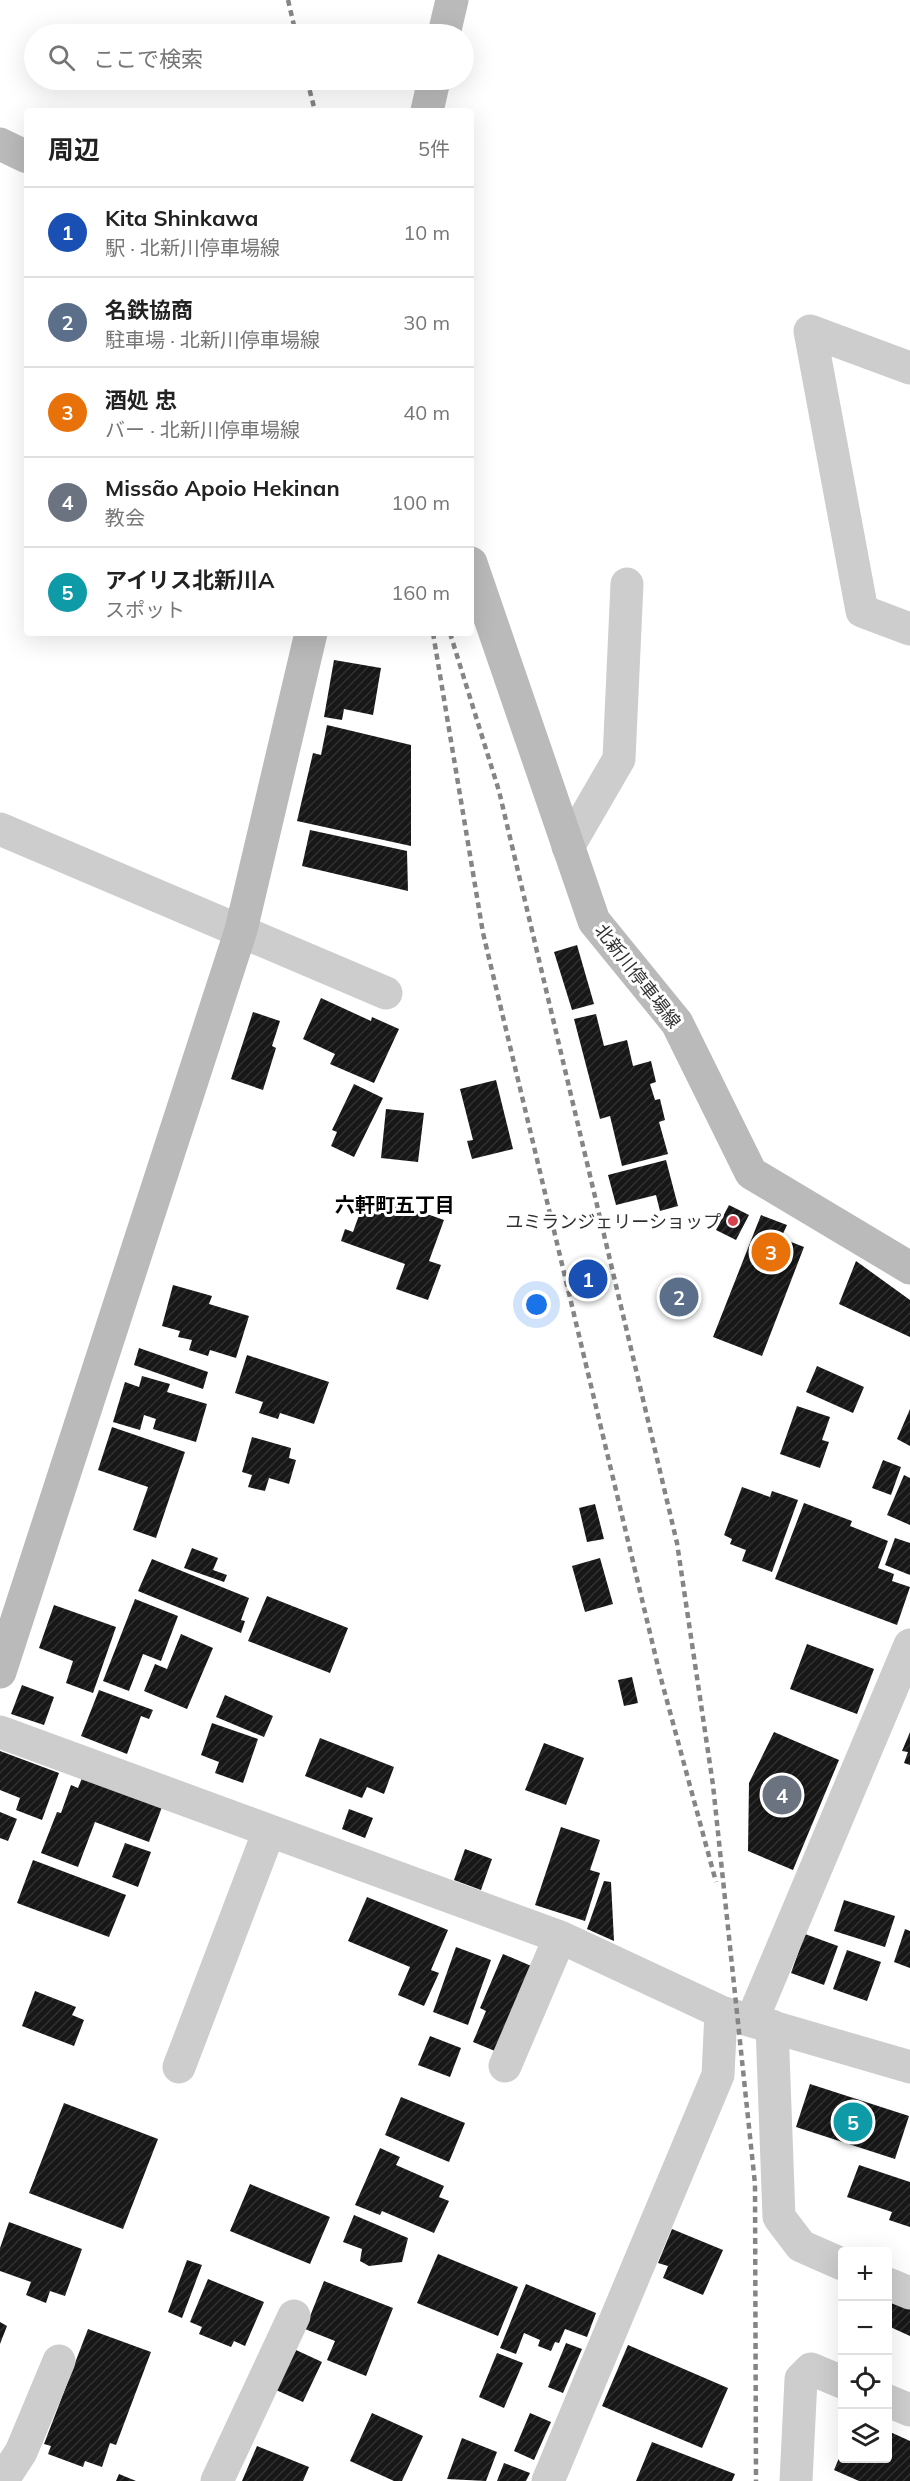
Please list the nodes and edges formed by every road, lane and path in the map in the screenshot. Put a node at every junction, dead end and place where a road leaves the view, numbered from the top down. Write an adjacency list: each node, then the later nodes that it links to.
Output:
1 (452, 0): 2 (street)
2 (446, 24)
3 (432, 90): 4 (street)
4 (428, 108)
5 (0, 144): 6 (street)
6 (24, 156)
7 (910, 368): 10 (street)
8 (474, 572): 13 (street, 北新川停車場線)
9 (627, 584): 13 (street)
10 (910, 629)
11 (310, 636): 14 (street)
12 (0, 829): 14 (street)
13 (568, 847): 16 (street, 北新川停車場線)
14 (241, 930): 15 (street); 18 (street)
15 (386, 993)
16 (910, 1268)
17 (910, 1645): 23 (street)
18 (0, 1672)
19 (0, 1732): 20 (street)
20 (269, 1831): 21 (street); 25 (street)
21 (560, 1937): 22 (street); 24 (street)
22 (721, 2012): 23 (street); 37 (street)
23 (762, 2023): 26 (street); 27 (street)
24 (505, 2066)
25 (179, 2067)
26 (910, 2067)
27 (838, 2262)
28 (892, 2286): 29 (street)
29 (910, 2294)
30 (294, 2316): 36 (street)
31 (59, 2361): 35 (street)
32 (838, 2380): 38 (street)
33 (892, 2403): 34 (street)
34 (910, 2410)
35 (2, 2481)
36 (218, 2481)
37 (548, 2481)
38 (796, 2481)

